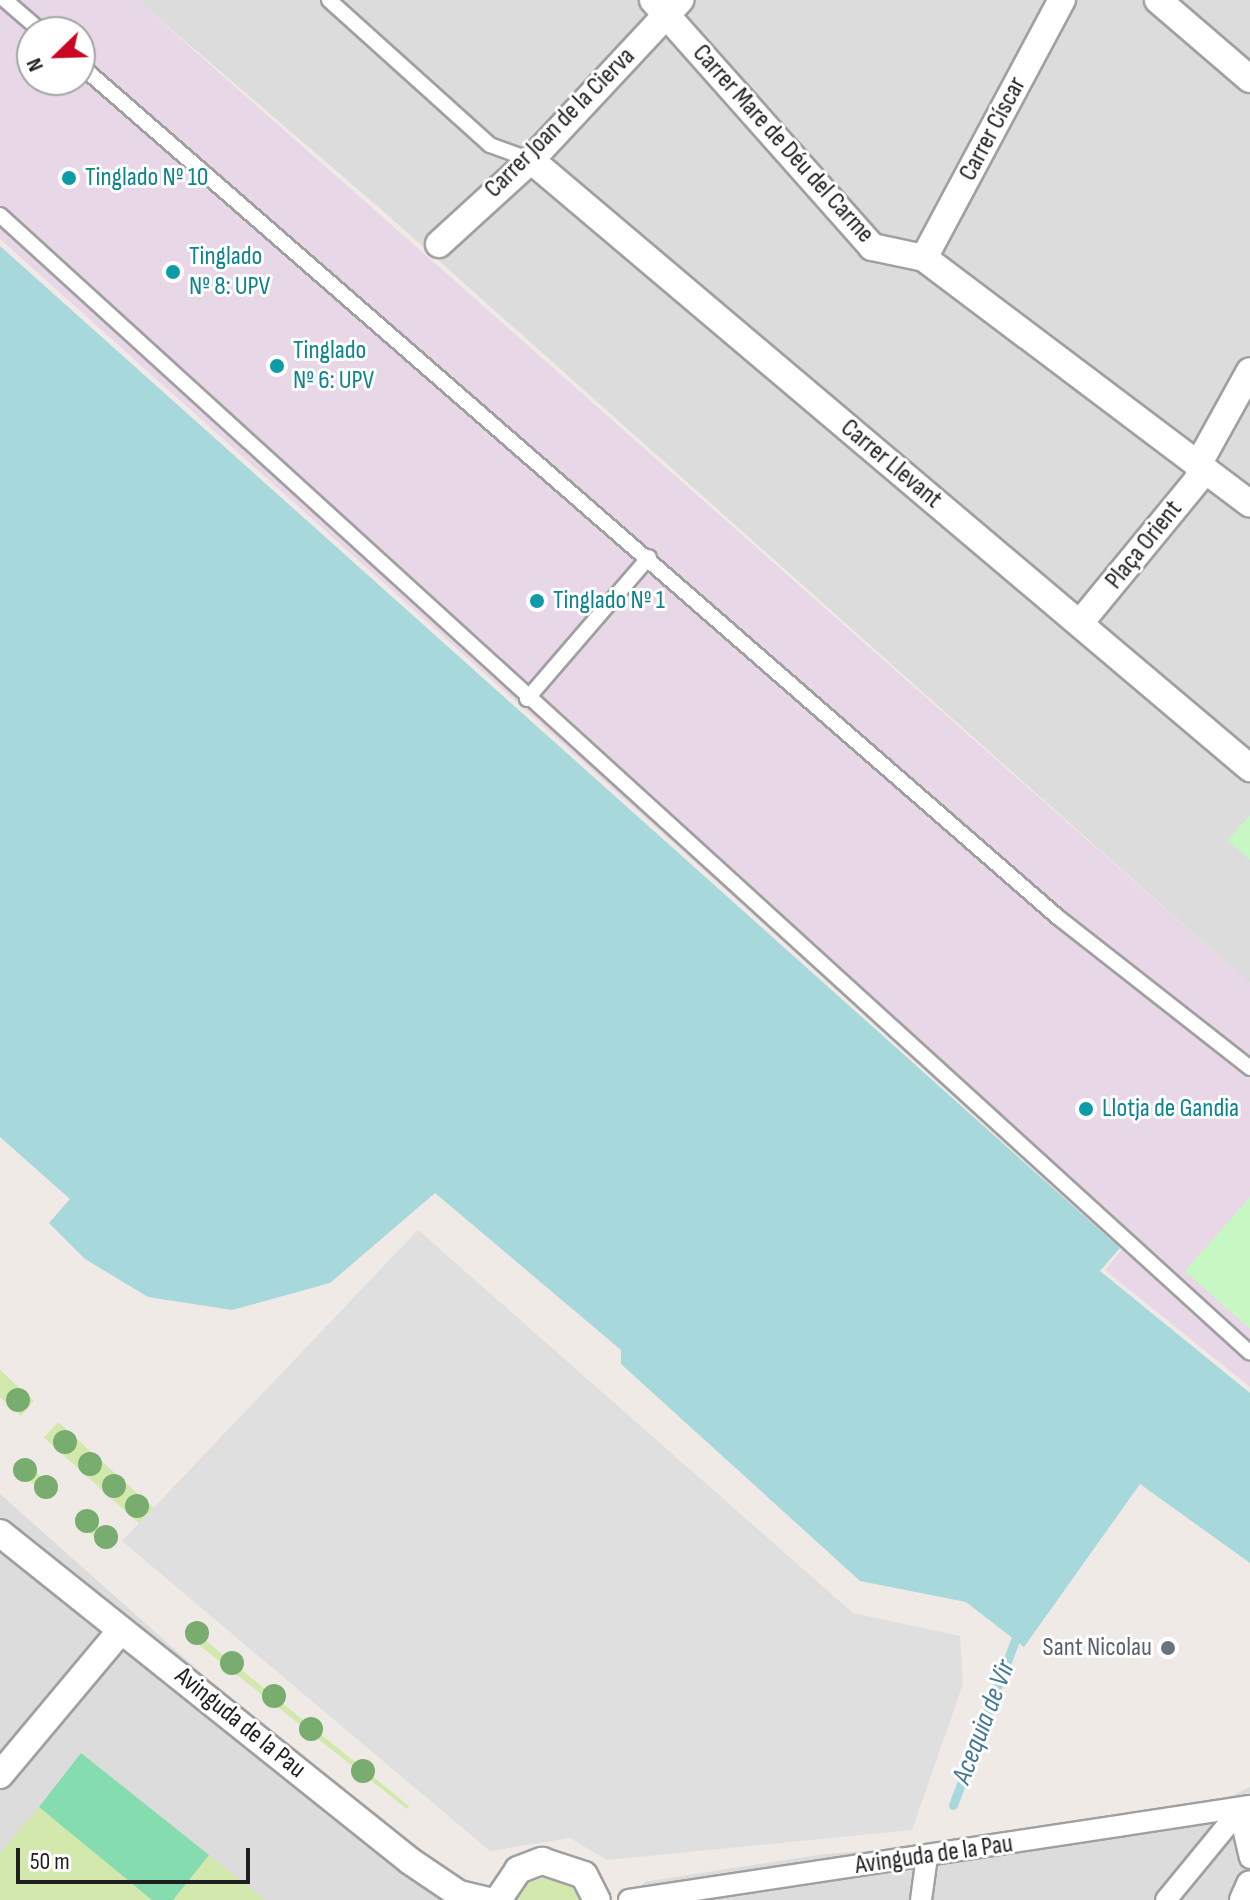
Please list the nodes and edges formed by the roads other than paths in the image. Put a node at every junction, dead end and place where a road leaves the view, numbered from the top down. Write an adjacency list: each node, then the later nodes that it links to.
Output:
1 (5, 0): 6 (lane)
2 (329, 0): 9 (lane)
3 (1062, 0): 12 (street, Carrer Císcar)
4 (1158, 0): 8 (street)
5 (666, 5): 9 (street, Carrer Joan de la Cierva); 12 (street, Carrer Mare de Déu del Carme)
6 (24, 16)
7 (96, 79): 16 (lane)
8 (1250, 79)
9 (531, 160): 11 (street, Carrer Joan de la Cierva); 17 (street, Carrer Llevant)
10 (0, 215): 18 (lane)
11 (439, 244)
12 (924, 258): 14 (street, Carrer Mare de Déu del Carme)
13 (1250, 371): 14 (street, Plaça Orient)
14 (1199, 463): 15 (street, Carrer Mare de Déu del Carme); 17 (street, Plaça Orient)
15 (1250, 504)
16 (649, 557): 18 (lane); 20 (lane)
17 (1080, 623): 19 (street, Carrer Llevant)
18 (527, 699): 21 (lane)
19 (1250, 768)
20 (1250, 1068)
21 (1250, 1353)
22 (0, 1533): 23 (street, Avinguda de la Pau)
23 (118, 1634): 24 (street); 29 (street, Avinguda de la Pau)
24 (0, 1775)
25 (1244, 1809): 26 (street, Avinguda de la Pau); 27 (street); 34 (street)
26 (927, 1856): 32 (street, Avinguda de la Pau); 33 (street)
27 (1250, 1858)
28 (1250, 1884): 35 (street)
29 (486, 1900)
30 (498, 1900): 31 (street)
31 (597, 1900)
32 (629, 1900)
33 (921, 1900)
34 (1166, 1900)
35 (1243, 1900)

